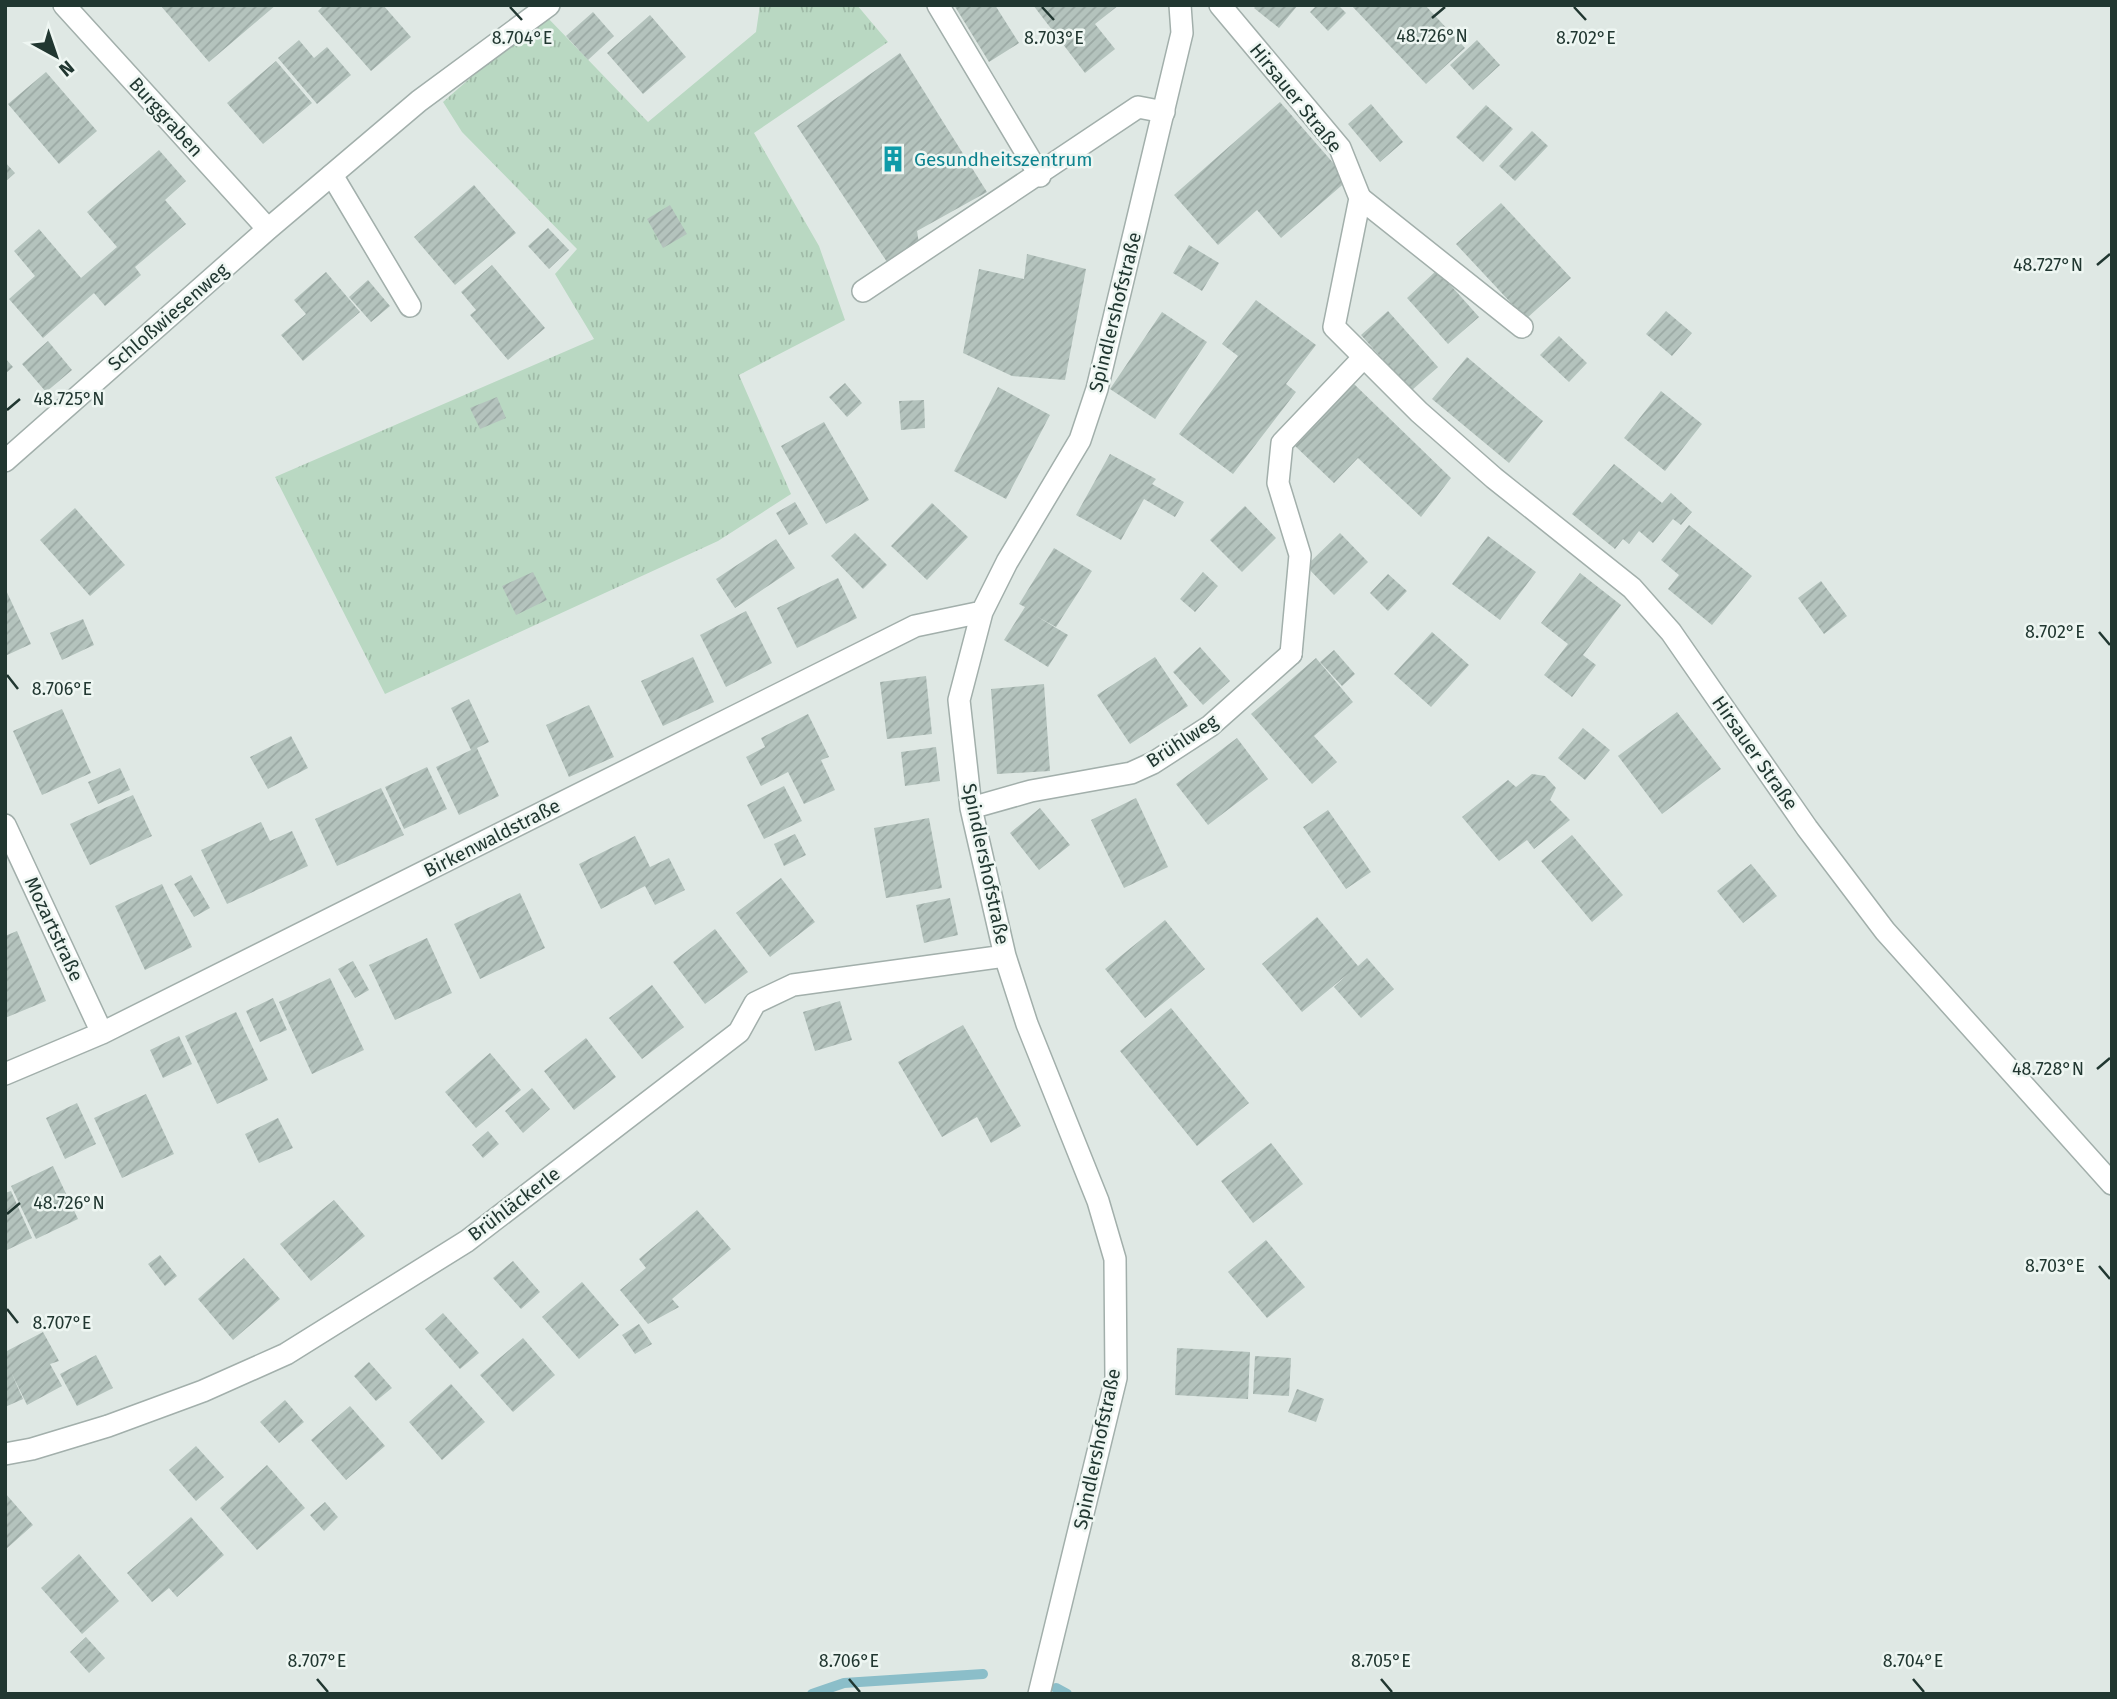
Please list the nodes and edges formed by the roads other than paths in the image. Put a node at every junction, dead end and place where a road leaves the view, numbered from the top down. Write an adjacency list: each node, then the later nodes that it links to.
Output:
1 (64, 5): 10 (street, Burggraben)
2 (549, 5): 7 (street, Schloßwiesenweg)
3 (938, 5): 8 (street)
4 (1180, 5): 6 (street, Spindlershofstraße)
5 (1220, 5): 9 (street, Hirsauer Straße)
6 (1164, 112): 8 (street); 16 (street, Spindlershofstraße)
7 (332, 175): 10 (street, Schloßwiesenweg); 12 (street)
8 (1040, 176): 11 (street)
9 (1360, 198): 13 (street, Hirsauer Straße); 14 (street, Hirsauer Straße)
10 (268, 229): 15 (street, Schloßwiesenweg)
11 (863, 291)
12 (410, 306)
13 (1522, 327)
14 (1364, 357): 17 (street, Brühlweg); 22 (street, Hirsauer Straße)
15 (5, 461)
16 (982, 612): 17 (street, Spindlershofstraße); 20 (street, Birkenwaldstraße)
17 (971, 808): 19 (street, Spindlershofstraße)
18 (5, 825): 20 (street, Mozartstraße)
19 (1005, 956): 23 (street, Brühläckerle); 24 (street, Spindlershofstraße)
20 (102, 1033): 21 (street, Birkenwaldstraße)
21 (5, 1074)
22 (2112, 1184)
23 (5, 1454)
24 (1039, 1694)

